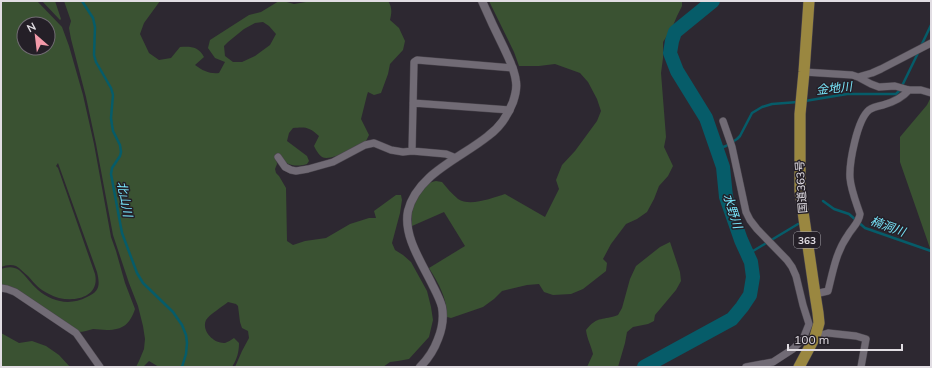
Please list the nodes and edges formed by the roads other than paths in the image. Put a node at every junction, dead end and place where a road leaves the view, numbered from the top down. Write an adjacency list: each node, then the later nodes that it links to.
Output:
1 (482, 1): 4 (street)
2 (809, 1): 5 (highway, 国道363号 / 363)
3 (931, 43): 6 (street)
4 (513, 68): 9 (street); 10 (street)
5 (804, 72): 6 (street); 16 (highway, 国道363号 / 363)
6 (858, 77): 7 (street)
7 (908, 89): 8 (street); 16 (street)
8 (931, 93)
9 (413, 103): 10 (street); 12 (street)
10 (510, 110): 14 (street)
11 (723, 121): 17 (street)
12 (412, 151): 13 (street); 14 (street)
13 (278, 157)
14 (456, 158): 20 (street)
15 (1, 288): 19 (street)
16 (815, 294): 17 (highway, 国道363号 / 363)
17 (814, 324): 18 (highway, 国道363号 / 363); 21 (street)
18 (815, 337): 22 (highway, 国道363号 / 363); 23 (street)
19 (100, 367)
20 (420, 367)
21 (746, 367)
22 (799, 367)
23 (861, 367)

